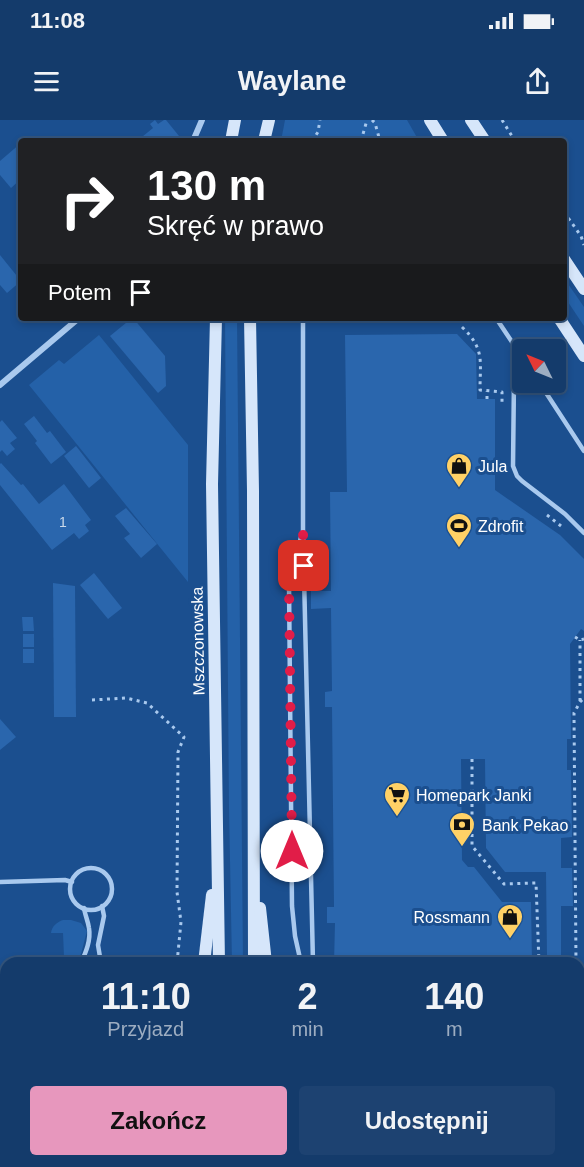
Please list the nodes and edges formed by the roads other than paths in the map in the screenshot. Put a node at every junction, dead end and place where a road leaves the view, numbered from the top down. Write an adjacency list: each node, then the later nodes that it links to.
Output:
1 (202, 120): 6 (street)
2 (235, 120): 7 (main road)
3 (268, 120): 8 (main road)
4 (430, 120): 9 (main road)
5 (471, 120): 10 (main road)
6 (194, 138)
7 (232, 138)
8 (265, 138)
9 (441, 138)
10 (483, 138)
11 (567, 264): 12 (main road)
12 (584, 289)
13 (76, 321): 21 (street)
14 (216, 321): 28 (main road, Mszczonowska)
15 (250, 321): 27 (main road)
16 (303, 321): 25 (lane)
17 (498, 321): 19 (lane)
18 (561, 321): 20 (main road)
19 (512, 343)
20 (584, 356)
21 (0, 385)
22 (514, 393): 26 (lane)
23 (546, 393): 24 (lane)
24 (584, 450)
25 (303, 532): 39 (lane); 40 (lane)
26 (584, 533)
27 (253, 841): 37 (main road); 38 (main road)
28 (217, 849): 35 (main road); 36 (main road, Mszczonowska)
29 (0, 882): 30 (lane)
30 (72, 882): 31 (lane); 32 (lane)
31 (102, 906): 32 (lane); 34 (lane)
32 (84, 908): 33 (lane)
33 (84, 957)
34 (100, 957)
35 (205, 957)
36 (219, 957)
37 (254, 957)
38 (265, 957)
39 (300, 957)
40 (313, 957)

